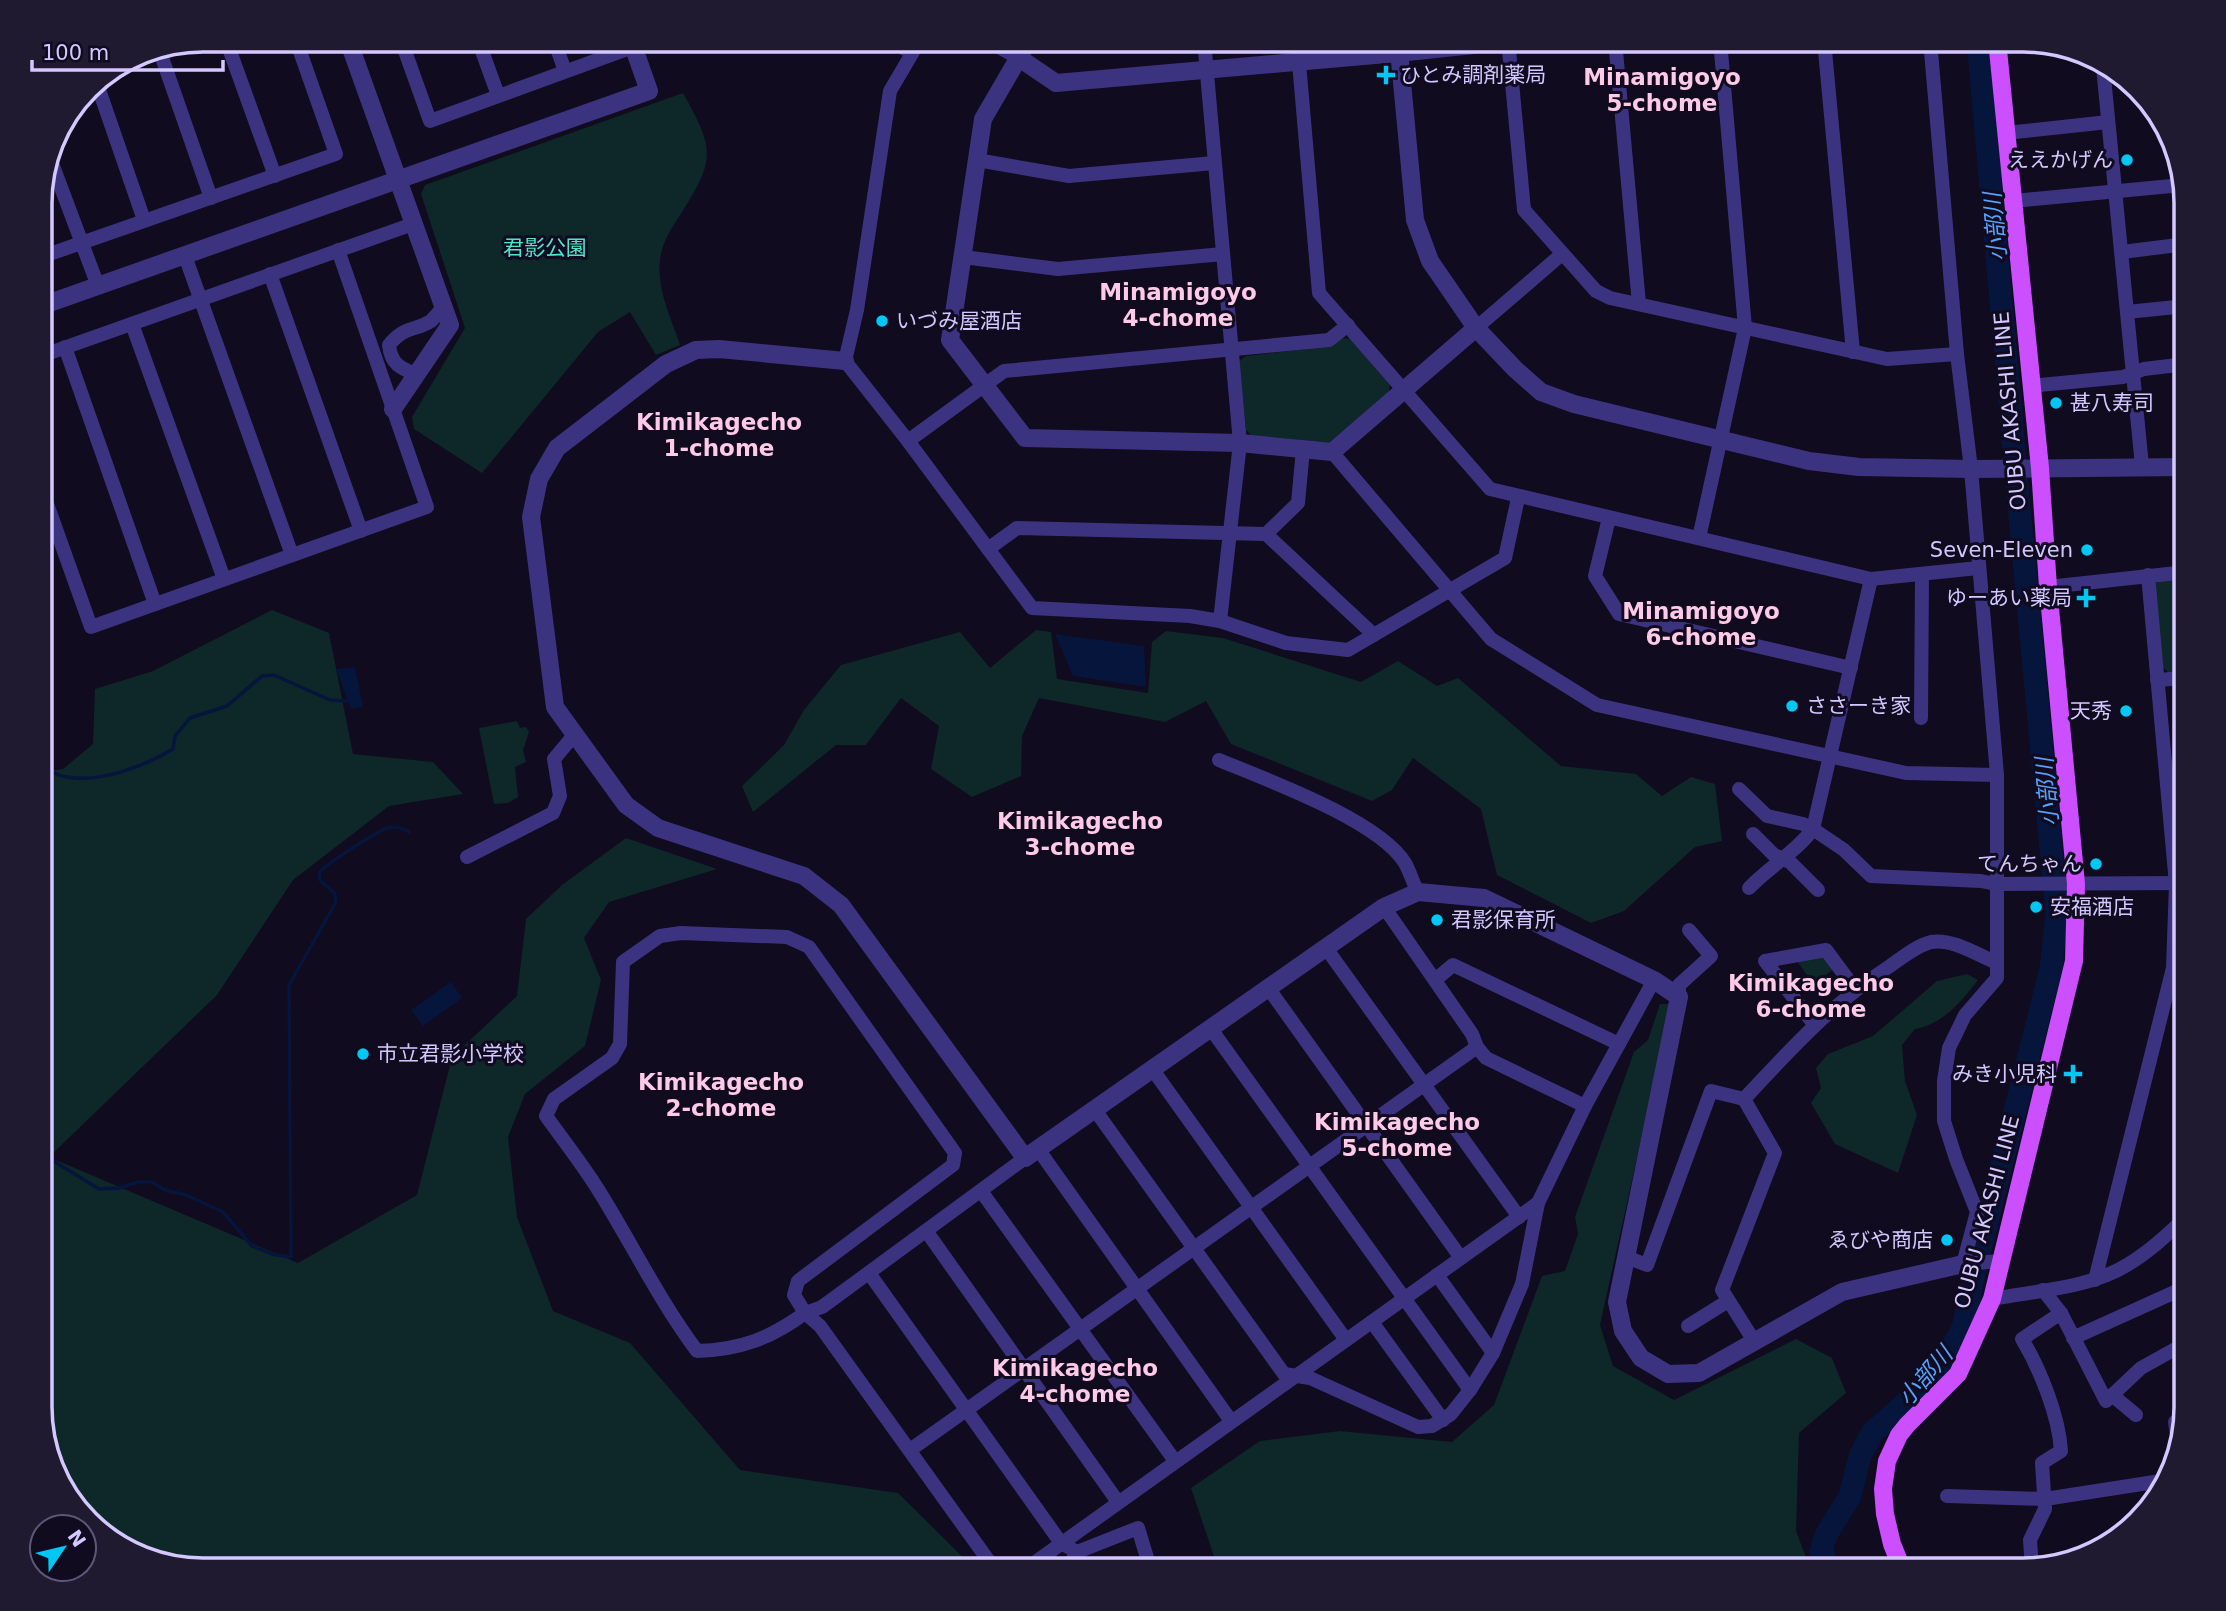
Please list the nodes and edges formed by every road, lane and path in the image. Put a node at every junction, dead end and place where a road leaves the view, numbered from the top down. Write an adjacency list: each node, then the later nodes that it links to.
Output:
1 (1206, 52): 26 (street)
2 (1298, 52): 24 (street)
3 (1360, 52): 24 (street)
4 (1399, 52): 62 (street)
5 (1514, 52): 49 (street)
6 (1616, 52): 56 (street)
7 (1721, 52): 63 (street)
8 (1825, 52): 67 (street)
9 (1931, 52): 68 (street)
10 (1998, 52): 31 (main road, OUBU AKASHI LINE)
11 (231, 53): 35 (street)
12 (301, 53): 35 (street)
13 (353, 53): 36 (street)
14 (406, 53): 29 (street)
15 (483, 53): 29 (street)
16 (559, 53): 25 (street)
17 (610, 53): 25 (street)
18 (635, 53): 36 (street)
19 (913, 53): 69 (street)
20 (1009, 53): 23 (street)
21 (1022, 53): 23 (street)
22 (162, 58): 39 (street)
23 (1019, 58): 26 (street); 32 (street)
24 (1299, 61): 26 (street); 61 (street)
25 (565, 71): 29 (street)
26 (1208, 71): 33 (street)
27 (2104, 77): 30 (street)
28 (100, 94): 41 (street)
29 (498, 95)
30 (2108, 122): 31 (street); 38 (street)
31 (2006, 133): 40 (main road, OUBU AKASHI LINE)
32 (977, 160): 33 (street); 51 (street)
33 (1214, 163): 48 (street)
34 (56, 174): 43 (street)
35 (275, 176): 39 (street)
36 (397, 180): 42 (street); 50 (street)
37 (2172, 186): 38 (street)
38 (2115, 192): 40 (street); 46 (street)
39 (211, 198): 41 (street)
40 (2013, 201): 74 (main road, OUBU AKASHI LINE)
41 (144, 220): 43 (street)
42 (413, 224): 45 (street); 57 (street)
43 (81, 243): 47 (street); 53 (street)
44 (2174, 246): 46 (street)
45 (338, 250): 52 (street); 76 (street)
46 (2122, 252): 59 (street)
47 (53, 253)
48 (1223, 254): 51 (street); 65 (street)
49 (1562, 254): 56 (street); 62 (street)
50 (185, 256): 53 (street); 54 (street)
51 (963, 257): 73 (street)
52 (270, 274): 54 (street); 89 (street)
53 (98, 286): 55 (street)
54 (200, 299): 60 (street); 94 (street)
55 (53, 302)
56 (1639, 304): 63 (street)
57 (443, 307): 72 (street); 72 (street)
58 (2174, 307): 59 (street)
59 (2127, 312): 71 (street)
60 (132, 324): 64 (street); 99 (street)
61 (1348, 326): 65 (street); 75 (street)
62 (1476, 328): 75 (street); 77 (street)
63 (1745, 328): 67 (street); 77 (street)
64 (65, 347): 66 (street); 103 (street)
65 (1232, 351): 73 (street); 79 (street)
66 (53, 352)
67 (1853, 352): 68 (street)
68 (1957, 354): 85 (street)
69 (845, 362): 78 (street); 110 (street)
70 (2174, 365): 71 (street)
71 (2133, 373): 74 (street); 82 (street)
72 (417, 374): 76 (street)
73 (984, 386): 78 (street); 79 (street)
74 (2030, 386): 84 (main road, OUBU AKASHI LINE)
75 (1404, 390): 81 (street); 86 (street)
76 (393, 409): 89 (street)
77 (1722, 440): 85 (street); 92 (street)
78 (908, 441): 93 (street)
79 (1240, 443): 80 (street); 90 (street)
80 (1303, 449): 81 (street); 91 (street)
81 (1332, 452): 102 (street)
82 (2142, 466): 83 (street); 84 (street)
83 (2174, 467)
84 (2032, 468): 85 (street); 101 (main road, OUBU AKASHI LINE)
85 (1971, 470): 95 (street)
86 (1518, 498): 87 (street); 102 (street)
87 (1609, 518): 92 (street); 106 (street)
88 (53, 525): 103 (street)
89 (360, 531): 94 (street)
90 (1230, 533): 91 (street); 93 (street); 104 (street)
91 (1266, 534): 105 (street)
92 (1699, 538): 100 (street)
93 (988, 549): 104 (street)
94 (292, 555): 99 (street)
95 (1978, 568): 97 (street); 113 (street)
96 (2174, 573): 98 (street)
97 (1922, 574): 100 (street); 109 (street)
98 (2148, 575): 101 (street); 108 (street)
99 (225, 579): 103 (street)
100 (1871, 579): 106 (street)
101 (2048, 587): 120 (main road, OUBU AKASHI LINE)
102 (1449, 590): 105 (street); 111 (street)
103 (155, 604)
104 (1220, 621): 105 (street)
105 (1374, 635)
106 (1851, 668): 111 (street)
107 (2174, 679): 108 (street)
108 (2157, 680): 115 (street)
109 (1922, 718)
110 (575, 734): 118 (street); 146 (street)
111 (1832, 756): 113 (street); 116 (street)
112 (1219, 760): 125 (street)
113 (1997, 775): 122 (street)
114 (1739, 789): 116 (street)
115 (2174, 824)
116 (1814, 830): 119 (street); 122 (street)
117 (1753, 834): 119 (street)
118 (467, 857)
119 (1783, 857): 123 (street); 124 (street)
120 (2070, 883): 121 (street); 122 (street); 157 (main road, OUBU AKASHI LINE)
121 (2174, 883)
122 (1996, 884): 130 (street)
123 (1749, 888)
124 (1818, 890)
125 (1418, 892): 126 (street); 132 (street)
126 (1384, 906): 128 (street); 131 (street)
127 (1689, 930): 135 (street)
128 (1326, 948): 133 (street); 141 (street)
129 (2174, 957): 161 (street)
130 (1997, 962): 134 (street); 158 (street)
131 (1435, 979): 138 (street); 139 (street)
132 (1654, 981): 135 (street); 138 (street)
133 (1269, 989): 137 (street); 145 (street)
134 (1855, 989): 136 (street); 136 (street)
135 (1679, 997): 156 (street)
136 (1814, 1024): 142 (street)
137 (1211, 1029): 140 (street); 147 (street)
138 (1619, 1044): 143 (street)
139 (1477, 1047): 141 (street); 143 (street)
140 (1153, 1070): 144 (street); 150 (street)
141 (1424, 1084): 145 (street); 151 (street)
142 (1744, 1099): 156 (street); 167 (street)
143 (1585, 1107): 149 (street)
144 (1095, 1110): 146 (street); 154 (street)
145 (1366, 1125): 147 (street); 155 (street)
146 (1032, 1153): 148 (street); 162 (street)
147 (1310, 1166): 150 (street); 165 (street)
148 (981, 1191): 153 (street); 172 (street)
149 (1538, 1203): 151 (street); 177 (street)
150 (1253, 1208): 154 (street); 174 (street)
151 (1519, 1217): 155 (street)
152 (2174, 1228): 161 (street)
153 (927, 1232): 159 (street); 178 (street)
154 (1194, 1248): 162 (street); 179 (street)
155 (1461, 1258): 160 (street)
156 (1626, 1258): 175 (street)
157 (1994, 1262): 158 (street); 166 (main road, OUBU AKASHI LINE)
158 (1964, 1264): 175 (street)
159 (869, 1273): 168 (street); 182 (street)
160 (1437, 1275): 165 (street); 177 (street)
161 (2095, 1280): 163 (street)
162 (1137, 1287): 172 (street); 185 (street)
163 (2043, 1290): 166 (street); 169 (street)
164 (2174, 1293): 173 (street)
165 (1405, 1298): 170 (street); 180 (street)
166 (1992, 1299): 198 (main road, OUBU AKASHI LINE)
167 (1728, 1301): 171 (street); 175 (street)
168 (805, 1313): 168 (street); 186 (street)
169 (2061, 1313): 173 (street); 190 (street)
170 (1372, 1322): 174 (street); 184 (street)
171 (1688, 1326)
172 (1080, 1328): 178 (street); 187 (street)
173 (2073, 1339): 181 (street)
174 (1346, 1340): 179 (street)
175 (1754, 1342)
176 (2174, 1350): 181 (street)
177 (1493, 1353): 180 (street)
178 (1023, 1369): 182 (street); 191 (street)
179 (1295, 1376): 184 (street); 185 (street)
180 (1470, 1390): 184 (street)
181 (2112, 1395): 183 (street)
182 (966, 1410): 186 (street); 192 (street)
183 (2136, 1415)
184 (1443, 1420)
185 (1231, 1421): 187 (street)
186 (910, 1450): 194 (street)
187 (1175, 1461): 191 (street)
188 (2154, 1482): 190 (street)
189 (1947, 1496): 190 (street)
190 (2045, 1499): 199 (street)
191 (1118, 1502): 192 (street)
192 (1061, 1543): 193 (street); 195 (street)
193 (1077, 1552): 196 (street); 197 (street)
194 (987, 1558)
195 (1041, 1558)
196 (1074, 1558)
197 (1147, 1558)
198 (1898, 1558)
199 (2031, 1558)

